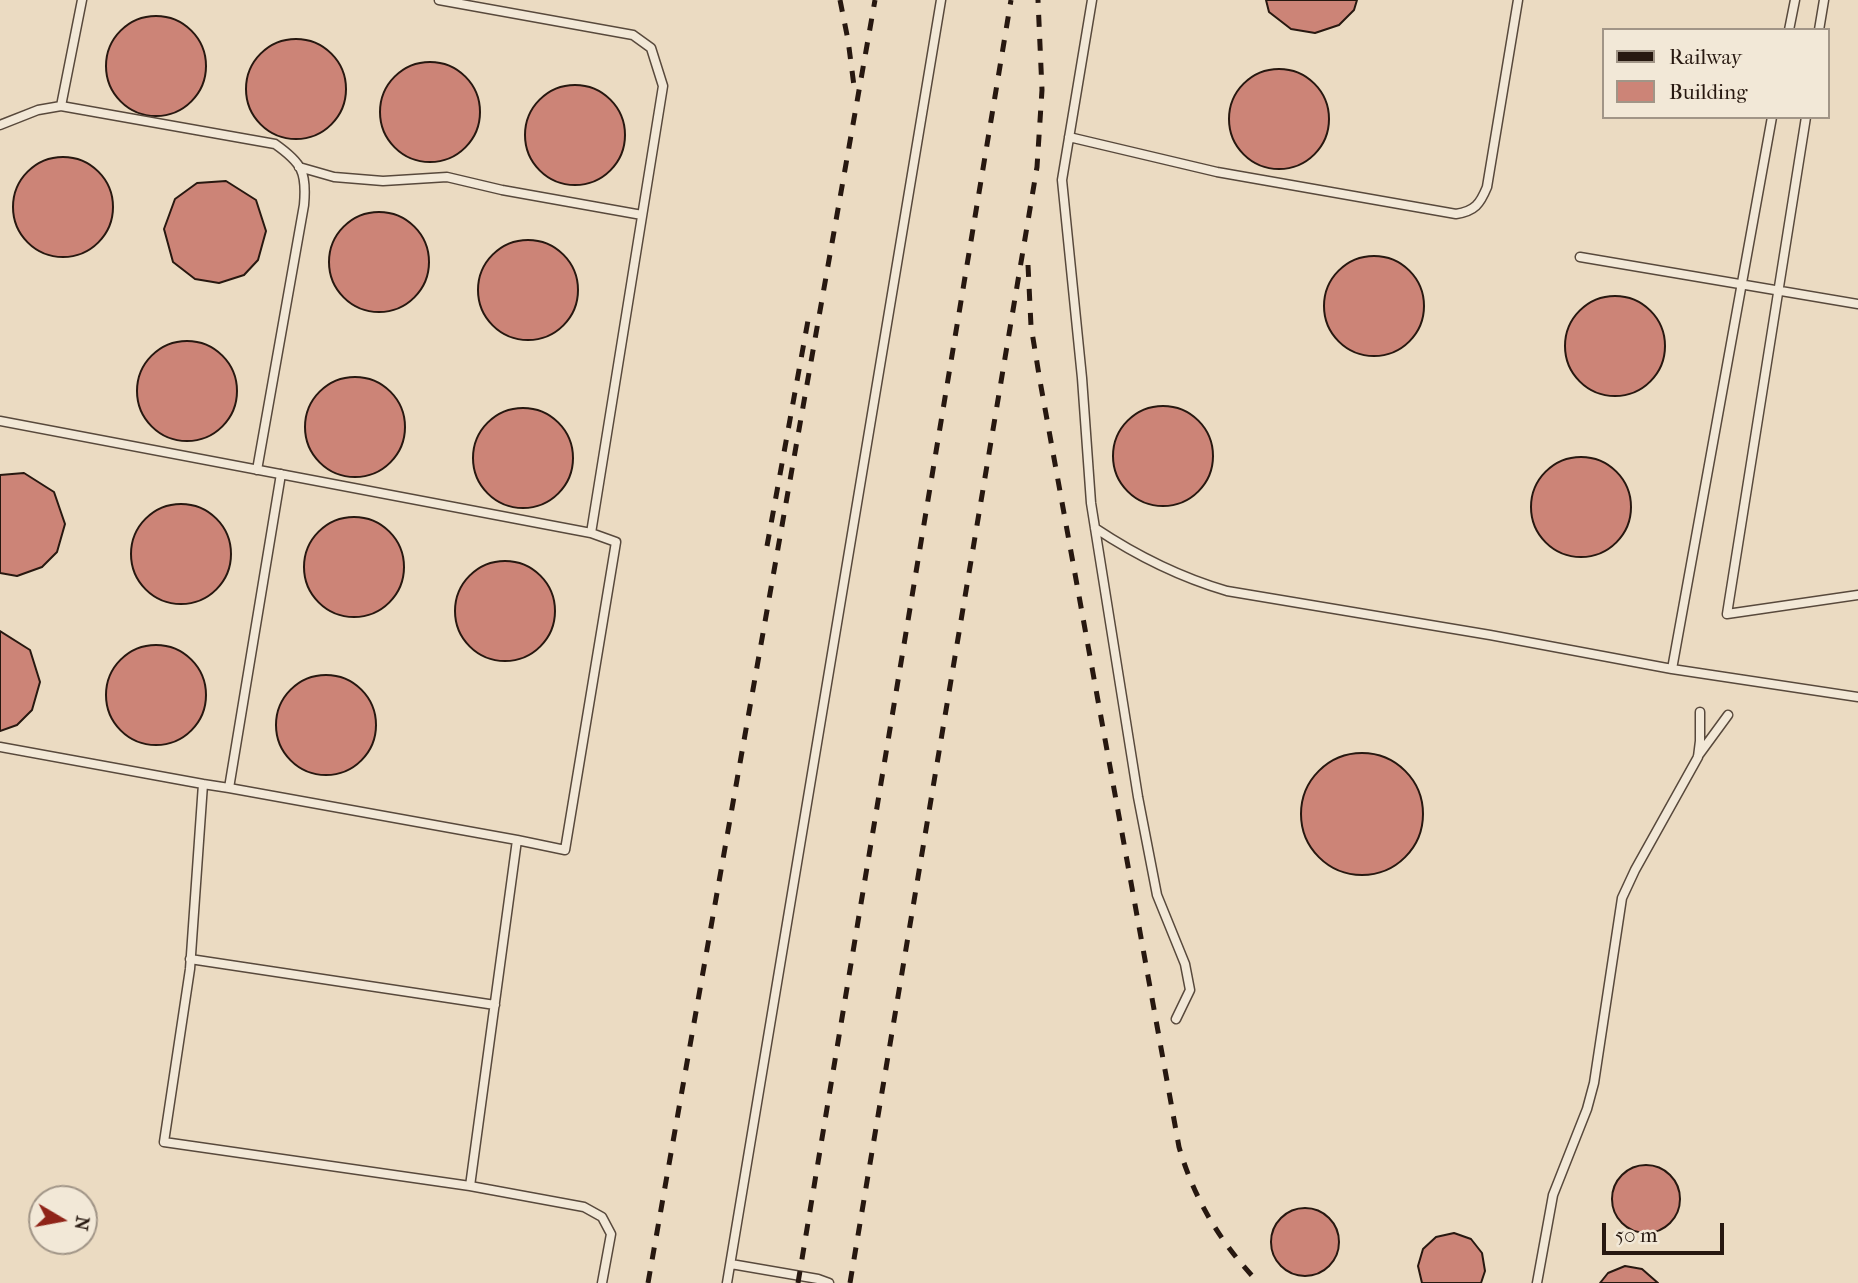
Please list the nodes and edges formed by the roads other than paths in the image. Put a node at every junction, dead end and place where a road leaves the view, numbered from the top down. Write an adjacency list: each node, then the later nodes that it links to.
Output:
1 (82, 0): 10 (lane)
2 (439, 0): 16 (lane)
3 (941, 0): 40 (lane)
4 (1092, 0): 14 (lane)
5 (1518, 0): 14 (lane)
6 (1795, 0): 8 (lane)
7 (1824, 0): 9 (lane)
8 (1789, 28)
9 (1819, 28)
10 (61, 107): 13 (lane); 15 (lane)
11 (1772, 119): 18 (lane)
12 (1806, 119): 19 (lane)
13 (0, 124)
14 (1069, 137): 24 (lane)
15 (299, 167): 16 (lane); 22 (lane)
16 (642, 215): 25 (lane)
17 (1580, 257): 18 (lane)
18 (1740, 284): 19 (lane); 27 (lane)
19 (1779, 290): 20 (lane); 26 (lane)
20 (1858, 304)
21 (0, 421): 22 (lane)
22 (257, 470): 23 (lane)
23 (281, 474): 25 (lane); 34 (lane)
24 (1095, 528): 27 (lane); 38 (lane)
25 (591, 533): 35 (lane)
26 (1858, 595)
27 (1672, 668): 28 (lane)
28 (1858, 697)
29 (1700, 712): 32 (lane)
30 (1728, 715): 32 (lane)
31 (0, 747): 33 (lane)
32 (1698, 757): 44 (lane)
33 (203, 784): 34 (lane); 36 (lane)
34 (229, 788): 35 (lane)
35 (517, 840): 37 (lane)
36 (190, 959): 37 (lane); 39 (lane)
37 (495, 1004): 39 (lane)
38 (1177, 1019)
39 (470, 1186): 41 (lane)
40 (731, 1264): 42 (lane); 43 (lane)
41 (602, 1283)
42 (727, 1283)
43 (829, 1283)
44 (1537, 1283)

